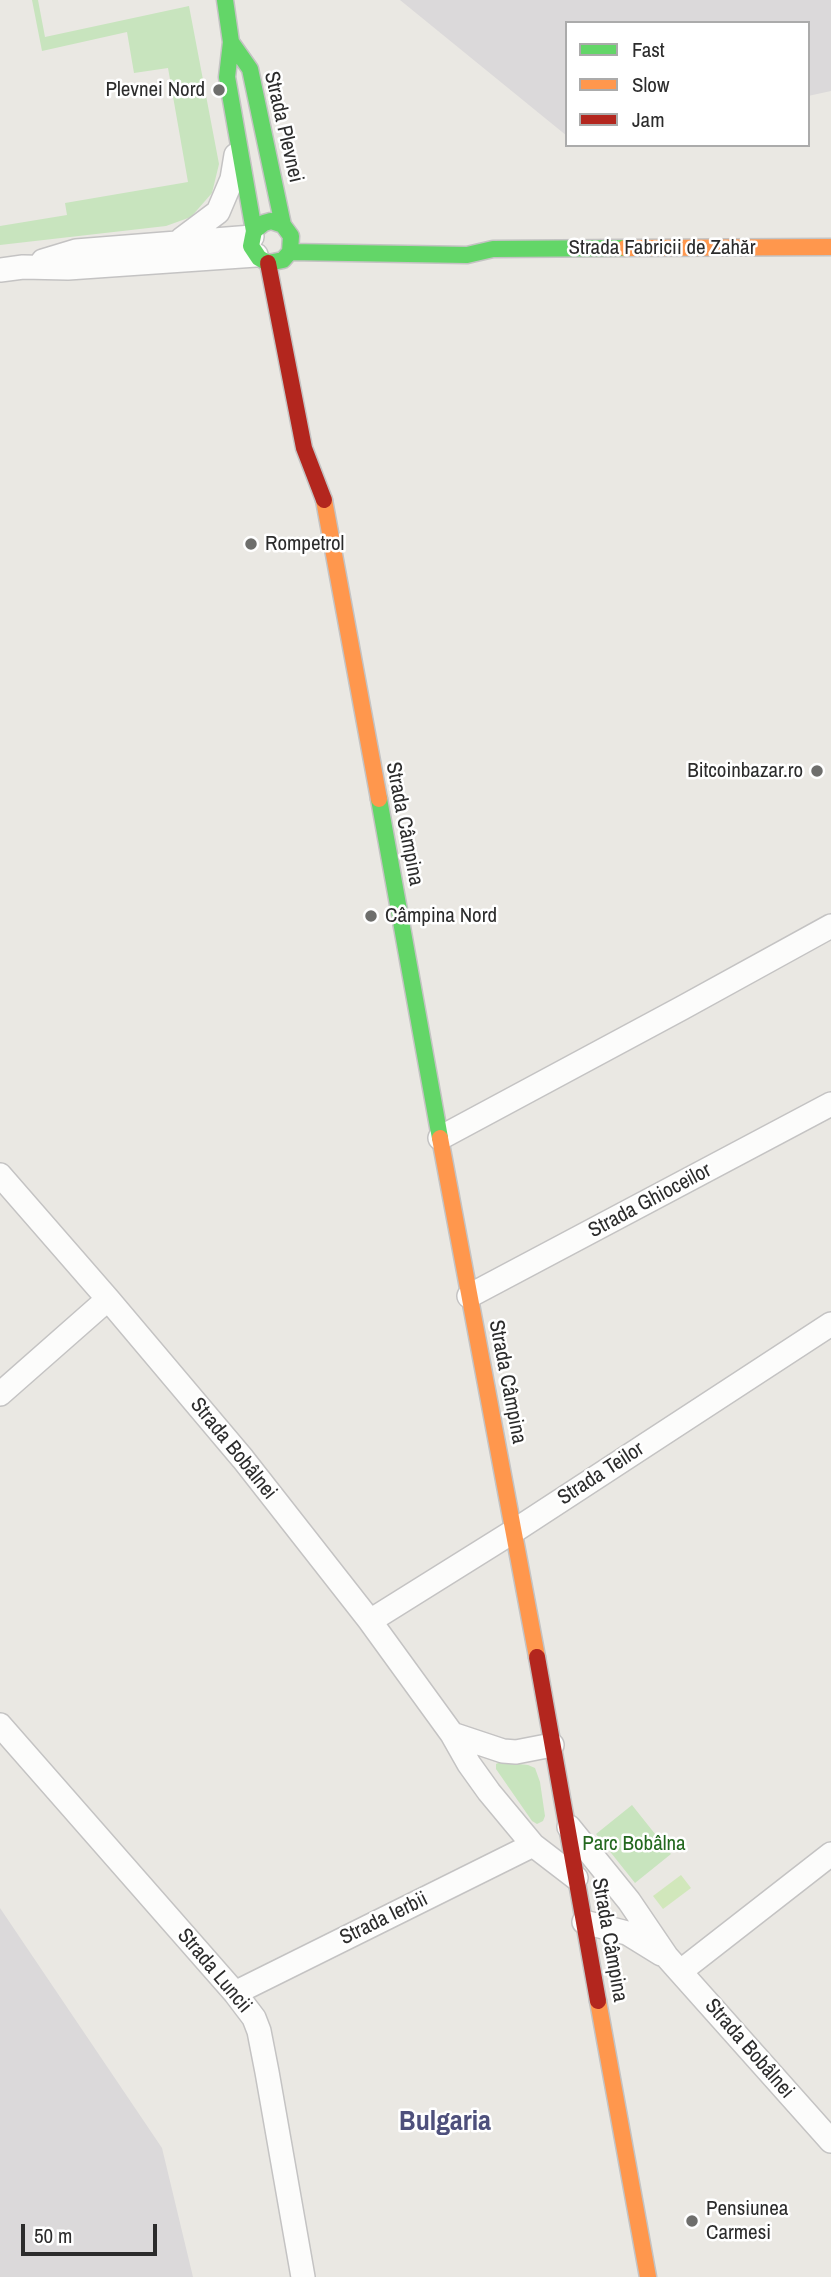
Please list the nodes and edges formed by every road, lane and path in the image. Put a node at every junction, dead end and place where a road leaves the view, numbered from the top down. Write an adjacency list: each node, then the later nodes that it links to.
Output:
1 (225, 0): 2 (main road, Strada Plevnei)
2 (231, 42): 3 (main road, Strada Plevnei); 7 (main road, Strada Plevnei)
3 (238, 138): 6 (street); 8 (main road, Strada Plevnei)
4 (309, 236): 7 (main road)
5 (332, 237): 10 (main road, Strada Fabricii de Zahăr)
6 (180, 241): 8 (street); 11 (street)
7 (288, 242): 8 (main road); 8 (main road); 10 (main road, Strada Fabricii de Zahăr); 13 (main road)
8 (257, 246): 11 (street); 15 (main road, Strada Câmpina)
9 (831, 247): 10 (main road, Strada Fabricii de Zahăr)
10 (492, 249)
11 (23, 267): 12 (street)
12 (0, 270)
13 (290, 275)
14 (324, 456): 15 (main road, Strada Câmpina)
15 (323, 495): 18 (main road, Strada Câmpina)
16 (831, 926): 18 (street)
17 (831, 1104): 20 (street, Strada Ghioceilor)
18 (440, 1138): 20 (main road, Strada Câmpina)
19 (0, 1175): 21 (street, Strada Bobâlnei)
20 (469, 1296): 24 (main road, Strada Câmpina)
21 (108, 1299): 23 (street); 25 (street, Strada Bobâlnei)
22 (831, 1324): 24 (street, Strada Teilor)
23 (0, 1394)
24 (514, 1531): 25 (street, Strada Teilor); 28 (main road, Strada Câmpina)
25 (370, 1621): 27 (street, Strada Bobâlnei)
26 (0, 1725): 35 (street, Strada Luncii)
27 (452, 1734): 28 (street); 30 (street, Strada Bobâlnei)
28 (552, 1745): 29 (main road, Strada Câmpina)
29 (565, 1821): 32 (main road, Strada Câmpina); 34 (street, Strada Bobâlnei)
30 (533, 1845): 32 (street, Strada Bobâlnei); 35 (street, Strada Ierbii)
31 (831, 1854): 34 (street)
32 (576, 1878): 33 (main road, Strada Câmpina)
33 (584, 1922): 34 (street, Strada Bobâlnei); 38 (main road, Strada Câmpina)
34 (674, 1964): 36 (street, Strada Bobâlnei)
35 (235, 1993): 37 (street, Strada Luncii)
36 (831, 2141)
37 (303, 2277)
38 (648, 2277)

